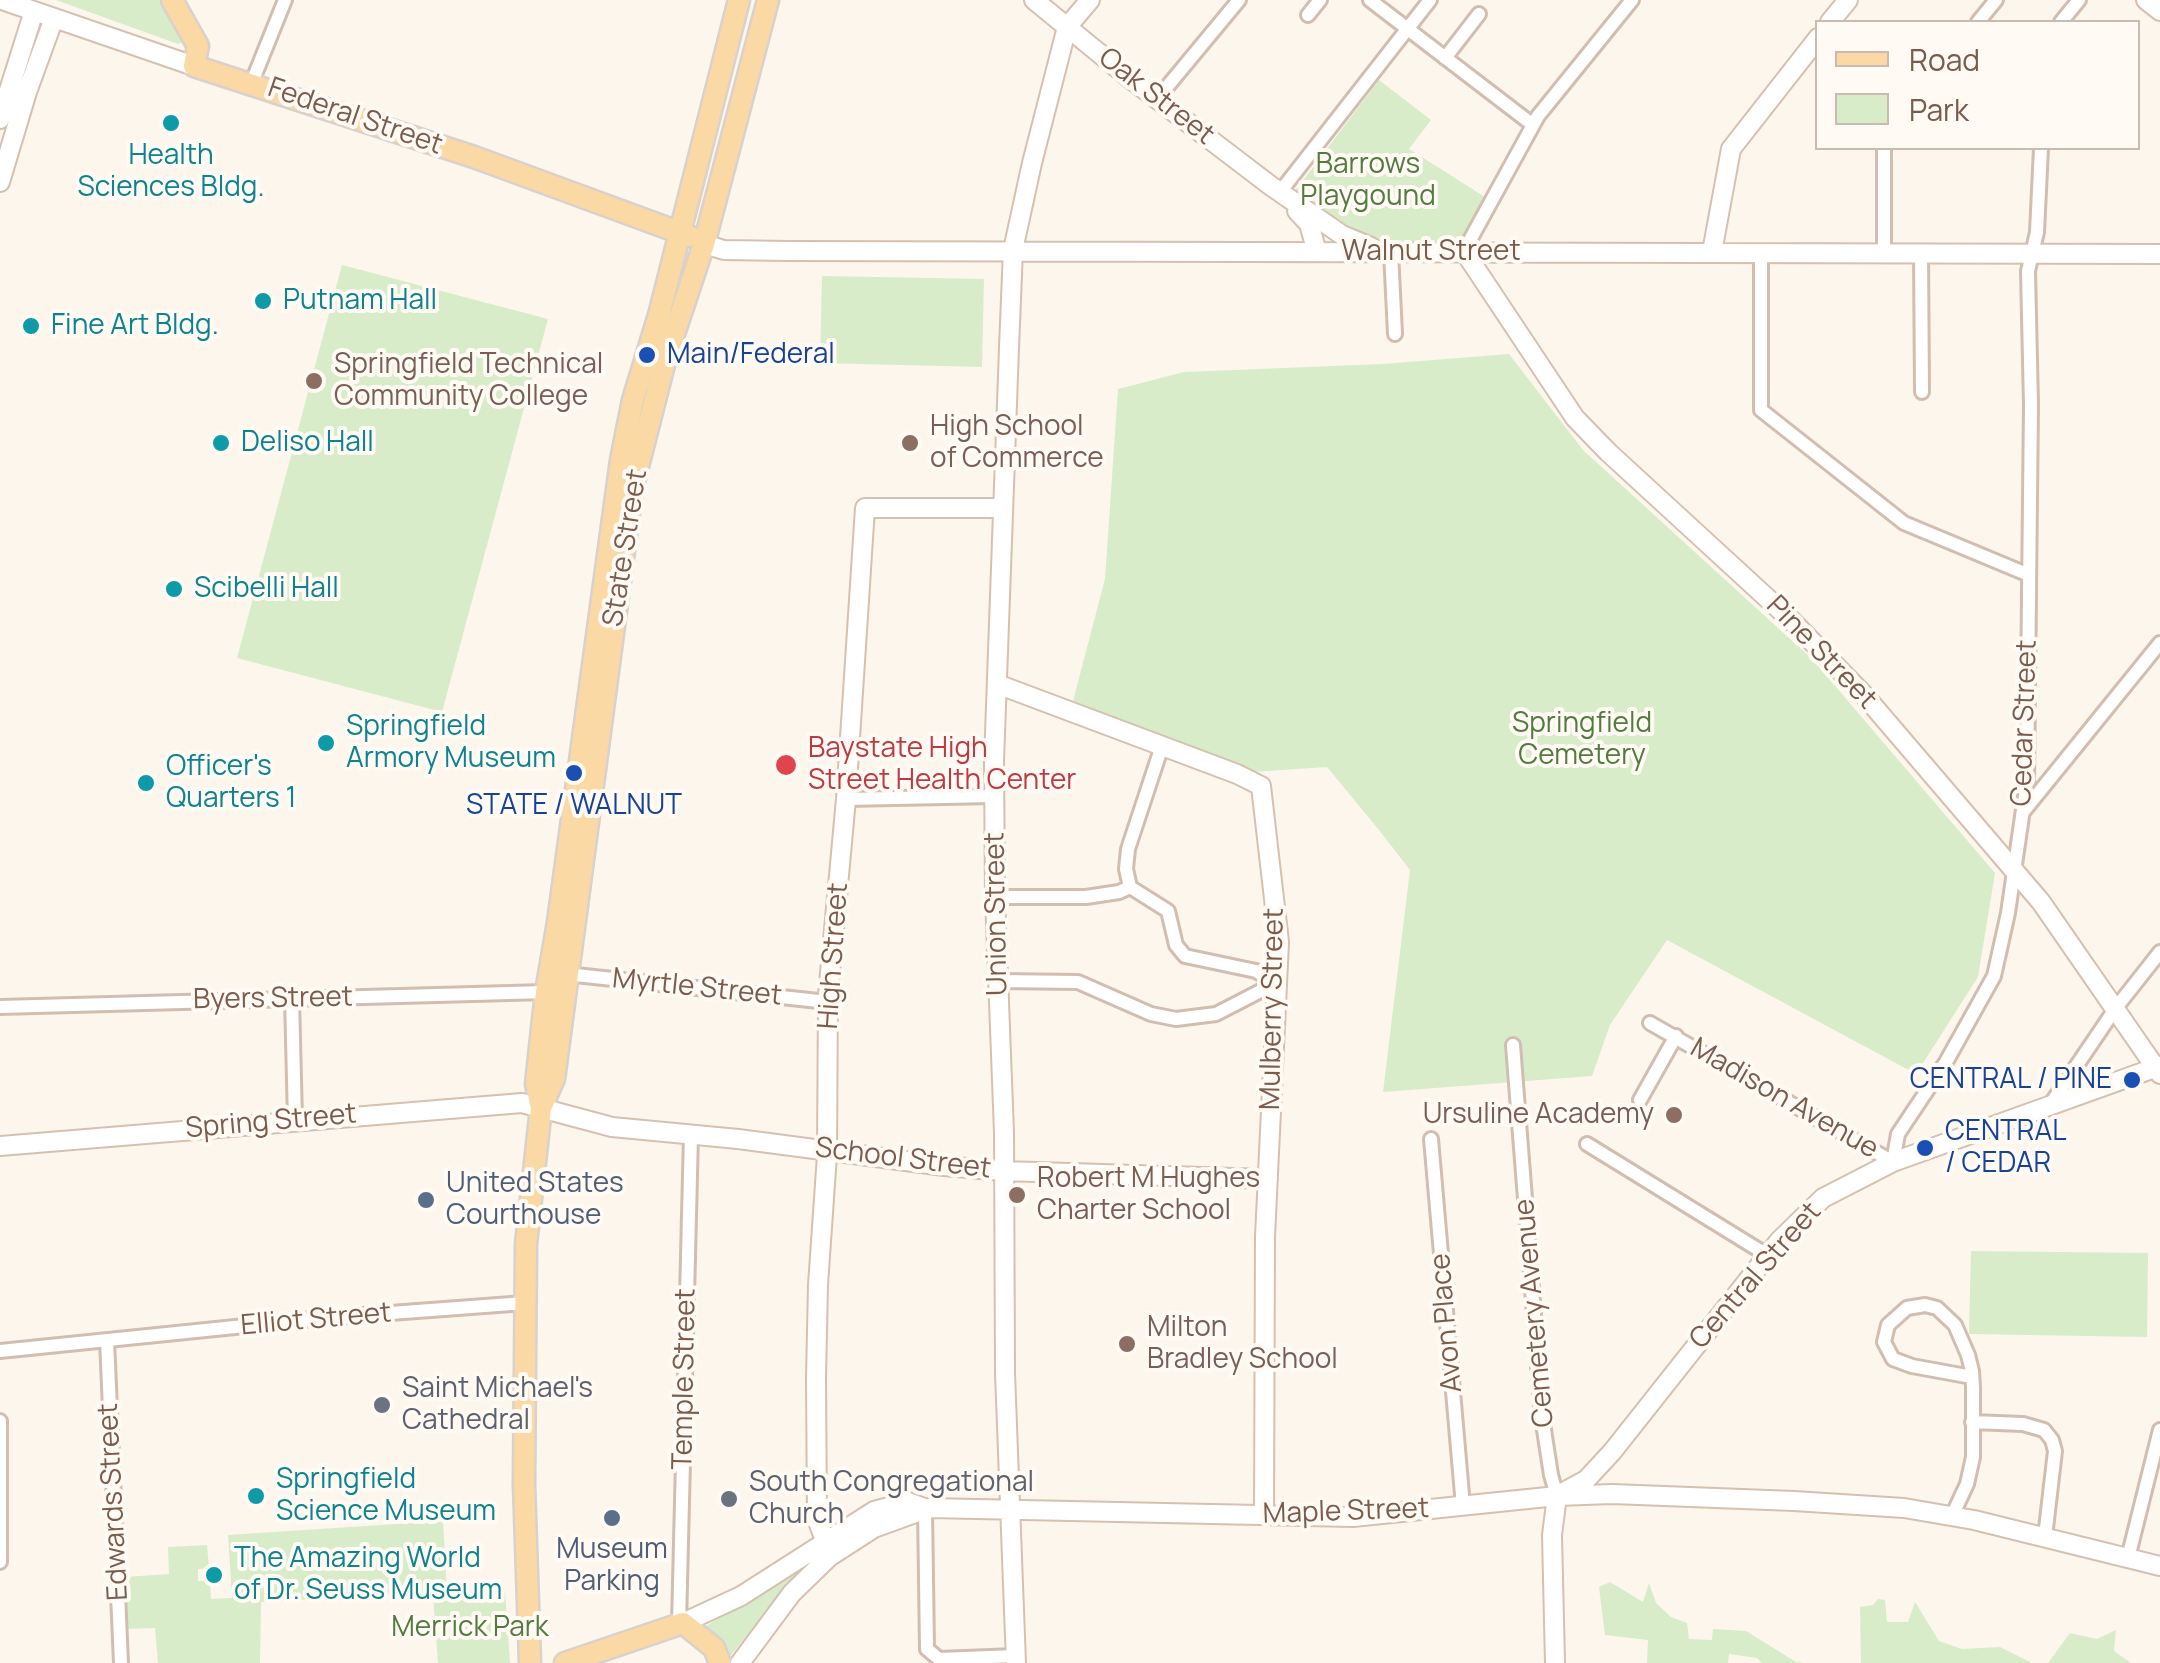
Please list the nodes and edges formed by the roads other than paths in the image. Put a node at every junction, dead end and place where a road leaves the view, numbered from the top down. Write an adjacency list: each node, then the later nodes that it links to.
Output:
1 (2, 0): 17 (main road, Federal Street)
2 (172, 0): 31 (main road)
3 (285, 0): 32 (street)
4 (738, 0): 27 (main road, State Street)
5 (768, 0): 28 (main road, State Street)
6 (1034, 0): 25 (main road, Oak Street)
7 (1090, 0): 25 (main road, Union Street)
8 (1239, 0): 33 (street)
9 (1320, 0): 20 (street)
10 (1370, 0): 26 (street)
11 (1430, 0): 26 (street)
12 (1632, 0): 35 (street)
13 (1848, 0): 22 (main road)
14 (1996, 0): 23 (street)
15 (2079, 0): 24 (street)
16 (2146, 0): 18 (main road)
17 (34, 11): 21 (main road, Federal Street); 34 (main road)
18 (2160, 11)
19 (1479, 14): 30 (street)
20 (1308, 15)
21 (54, 18): 31 (main road, Federal Street); 38 (main road)
22 (1832, 20)
23 (1980, 20)
24 (2063, 20)
25 (1068, 27): 33 (main road, Oak Street); 42 (main road, Union Street)
26 (1407, 30): 30 (street); 39 (street)
27 (731, 32): 28 (main road); 40 (main road, State Street)
28 (758, 38): 41 (main road, State Street)
29 (1815, 42): 46 (main road)
30 (1445, 58): 35 (street)
31 (194, 66): 32 (main road, Federal Street)
32 (252, 82): 40 (main road, Federal Street)
33 (1157, 99): 39 (main road, Oak Street)
34 (0, 119)
35 (1532, 125): 43 (street)
36 (1884, 150): 48 (street)
37 (2041, 150): 50 (street, Cedar Street)
38 (0, 182)
39 (1280, 192): 44 (main road, Oak Street); 45 (main road, Oak Street)
40 (678, 230): 41 (main road, Federal Street); 54 (main road, State Street)
41 (704, 244): 42 (main road, Walnut Street); 54 (main road, State Street)
42 (1013, 250): 44 (main road, Walnut Street); 55 (main road, Union Street)
43 (1464, 251): 45 (main road, Walnut Street); 46 (main road, Walnut Street); 63 (main road, Pine Street)
44 (1317, 252): 45 (main road, Walnut Street)
45 (1391, 252): 52 (street)
46 (1712, 252): 47 (main road, Walnut Street)
47 (1760, 253): 48 (main road, Walnut Street); 56 (street)
48 (1884, 253): 49 (main road, Walnut Street)
49 (1921, 253): 50 (main road, Walnut Street); 53 (street)
50 (2031, 254): 51 (main road, Walnut Street); 56 (street, Cedar Street)
51 (2160, 254)
52 (1394, 334)
53 (1922, 392)
54 (643, 403): 67 (main road, State Street); 70 (main road, State Street)
55 (1003, 508): 58 (main road, Union Street); 61 (main road, High Street)
56 (2030, 575): 62 (street, Cedar Street)
57 (2160, 643): 62 (street)
58 (998, 684): 59 (main road, Mulberry Street); 60 (main road, Union Street)
59 (1162, 746): 64 (street); 69 (main road, Mulberry Street)
60 (994, 796): 61 (street); 65 (main road, Union Street)
61 (846, 799): 72 (main road, High Street)
62 (2022, 813): 63 (street, Cedar Street)
63 (2014, 869): 74 (main road, Pine Street); 88 (street, Cedar Street)
64 (1130, 887): 65 (street); 69 (street)
65 (994, 896): 68 (main road, Union Street)
66 (2160, 952): 74 (street)
67 (566, 974): 72 (street, Myrtle Street); 81 (main road, State Street)
68 (998, 981): 69 (street); 89 (main road, Union Street)
69 (1276, 983): 90 (main road, Mulberry Street)
70 (546, 992): 71 (street, Byers Street); 81 (main road, State Street)
71 (292, 998): 73 (street, Byers Street); 82 (street)
72 (828, 1002): 87 (main road, High Street)
73 (0, 1007)
74 (2114, 1008): 78 (main road, Pine Street); 80 (street)
75 (1650, 1023): 76 (street, Madison Avenue)
76 (1676, 1036): 79 (street, Madison Avenue); 88 (street, Madison Avenue)
77 (1513, 1045): 99 (street, Cemetery Avenue)
78 (2159, 1069): 80 (main road, Central Street)
79 (1640, 1100)
80 (2048, 1107): 88 (main road, Central Street)
81 (542, 1108): 82 (main road, Spring Street); 83 (main road, School Street); 92 (main road, State Street)
82 (295, 1121): 86 (main road, Spring Street)
83 (691, 1134): 87 (main road, School Street); 110 (street, Temple Street)
84 (1430, 1139): 100 (street, Avon Place)
85 (1587, 1144): 91 (street)
86 (0, 1146)
87 (827, 1151): 89 (main road, School Street); 106 (main road, High Street)
88 (1893, 1162): 91 (main road, Central Street)
89 (1003, 1171): 90 (main road, School Street); 102 (main road, Union Street)
90 (1268, 1179): 103 (main road, Mulberry Street)
91 (1767, 1255): 99 (main road, Central Street)
92 (525, 1302): 93 (street, Elliot Street); 113 (main road, State Street)
93 (107, 1340): 94 (street, Elliot Street); 112 (street, Edwards Street)
94 (0, 1351)
95 (1972, 1377): 95 (street); 97 (street)
96 (0, 1421): 108 (street)
97 (1972, 1422): 104 (street); 105 (street)
98 (2160, 1430): 107 (street)
99 (1557, 1496): 100 (main road, Maple Street); 104 (main road, Maple Street); 117 (main road)
100 (1462, 1506): 103 (main road, Maple Street)
101 (925, 1508): 102 (main road, Maple Street); 106 (main road, Maple Street); 111 (street); 116 (main road)
102 (1012, 1509): 103 (main road, Maple Street); 111 (main road, Union Street)
103 (1264, 1515)
104 (1952, 1516): 105 (main road, Maple Street)
105 (2045, 1537): 107 (main road, Maple Street)
106 (825, 1540): 110 (main road, Maple Street)
107 (2128, 1558): 109 (main road, Maple Street)
108 (0, 1562)
109 (2160, 1566)
110 (681, 1624): 114 (main road, Maple Street); 115 (main road)
111 (1016, 1660)
112 (121, 1663)
113 (530, 1663)
114 (565, 1663)
115 (720, 1663)
116 (740, 1663)
117 (1555, 1663)

